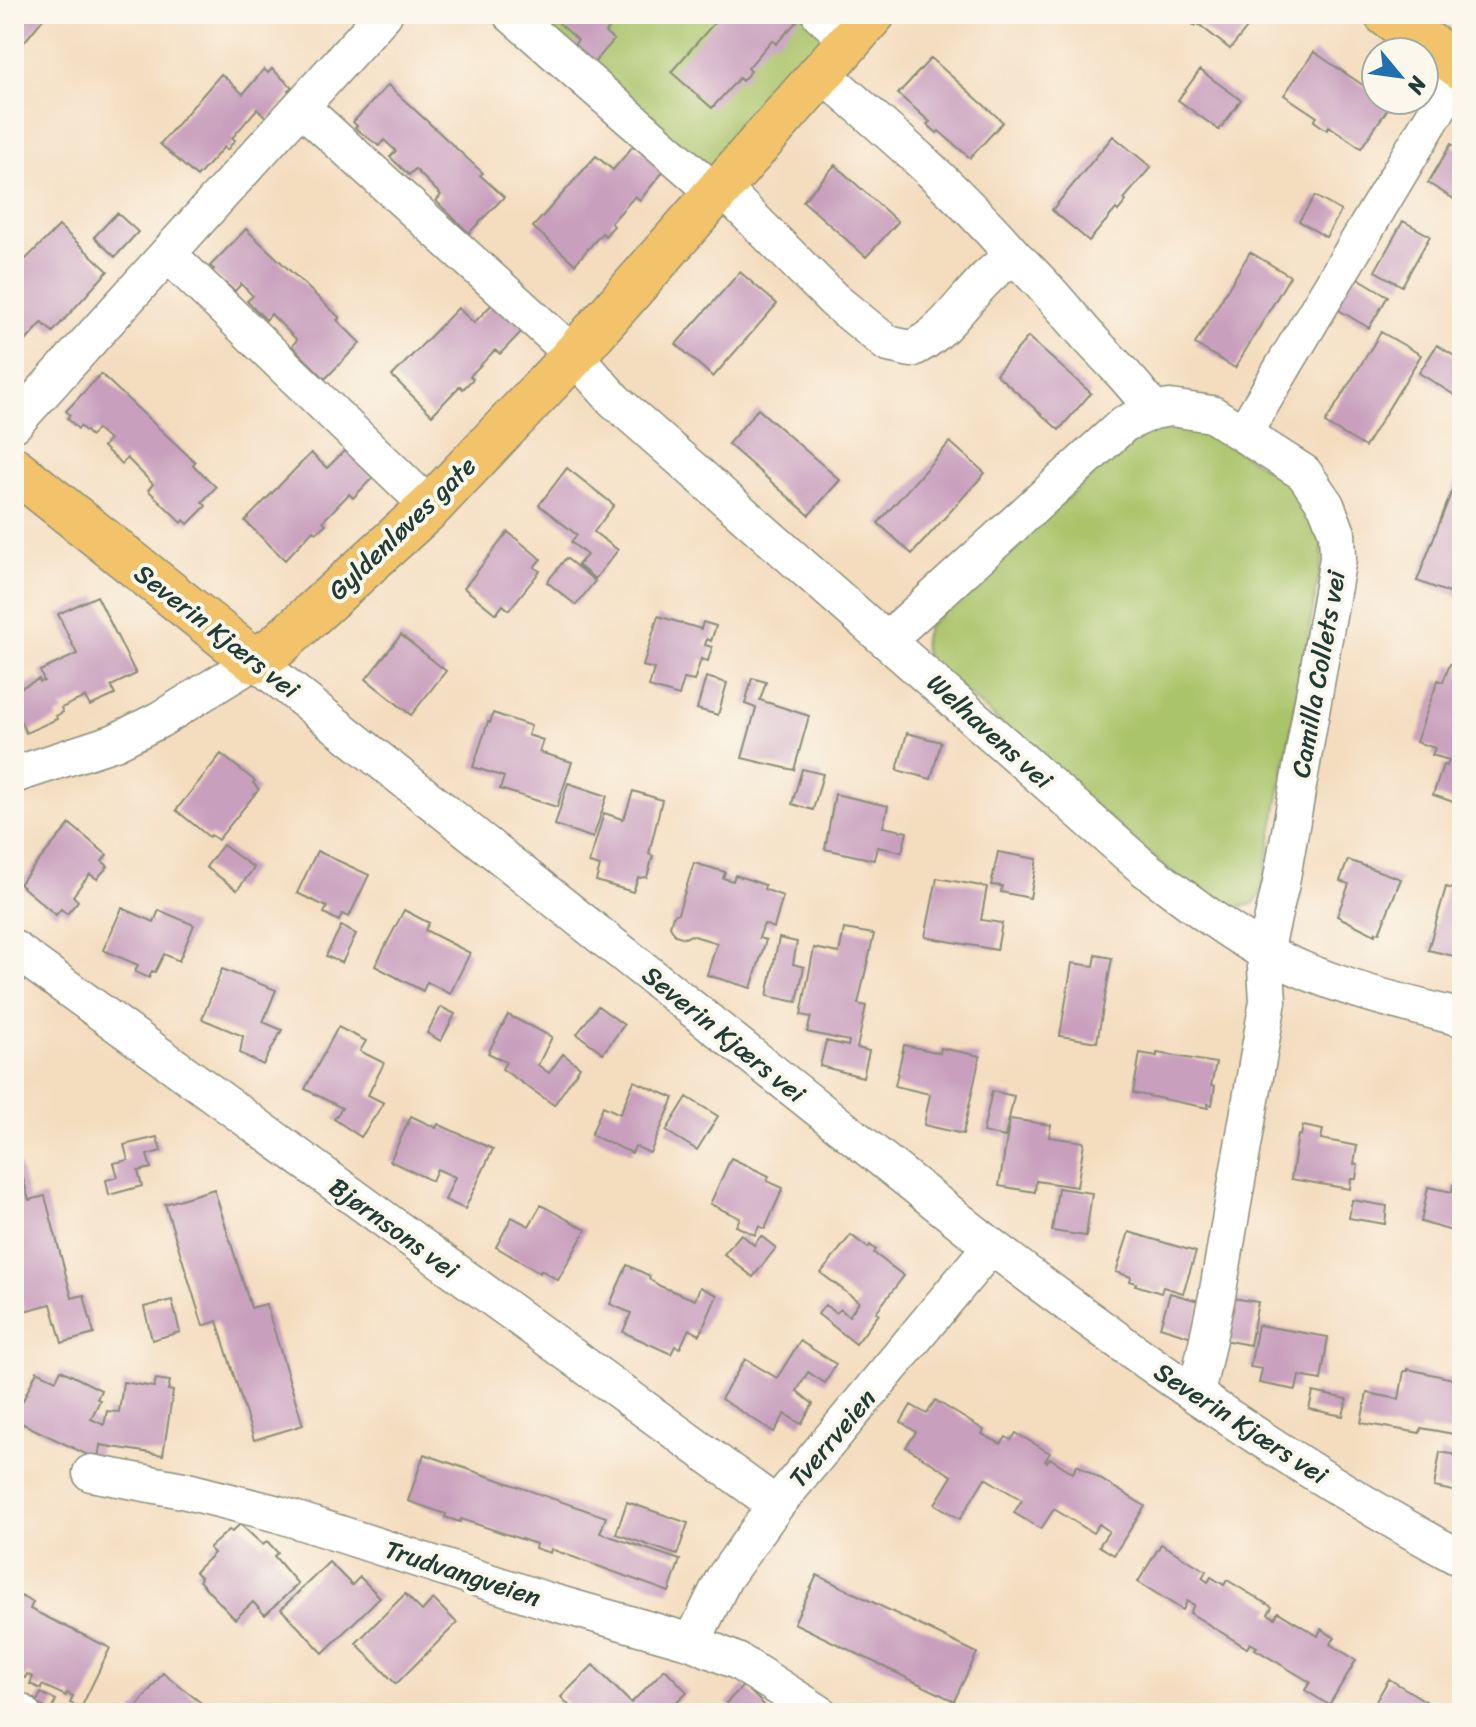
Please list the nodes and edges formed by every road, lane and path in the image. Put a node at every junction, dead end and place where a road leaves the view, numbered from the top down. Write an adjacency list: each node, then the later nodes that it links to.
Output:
1 (384, 14): 6 (street)
2 (511, 14): 7 (street)
3 (1386, 14): 5 (main road)
4 (841, 35): 7 (main road, Gyldenløves gate); 9 (street, Gyldenløves gate)
5 (1462, 68): 13 (street)
6 (302, 108): 8 (street); 10 (street, Welhavens vei)
7 (722, 188): 9 (street); 10 (main road, Gyldenløves gate)
8 (169, 255): 12 (street); 15 (street)
9 (1015, 257): 11 (street, Gyldenløves gate)
10 (574, 355): 15 (main road, Gyldenløves gate); 16 (street, Welhavens vei)
11 (1153, 411): 13 (street, Camilla Collets vei); 16 (street, Camilla Collets vei)
12 (14, 424)
13 (1243, 434): 20 (street, Camilla Collets vei)
14 (14, 469): 17 (main road, Severin Kjærs vei)
15 (430, 507): 17 (main road, Gyldenløves gate)
16 (887, 640): 20 (street, Welhavens vei)
17 (255, 661): 18 (street, Gyldenløves gate); 22 (street, Severin Kjærs vei)
18 (14, 775)
19 (14, 949): 25 (street, Bjørnsons vei)
20 (1265, 952): 21 (street, Welhavens vei); 23 (street, Camilla Collets vei)
21 (1462, 1018)
22 (991, 1246): 23 (street, Severin Kjærs vei); 25 (street, Tverrveien)
23 (1196, 1395): 26 (street, Severin Kjærs vei)
24 (91, 1473): 27 (street, Trudvangveien)
25 (776, 1505): 27 (street, Tverrveien)
26 (1462, 1559)
27 (692, 1642): 30 (street, Trudvangveien)
28 (14, 1709): 29 (street)
29 (22, 1713)
30 (819, 1713)

